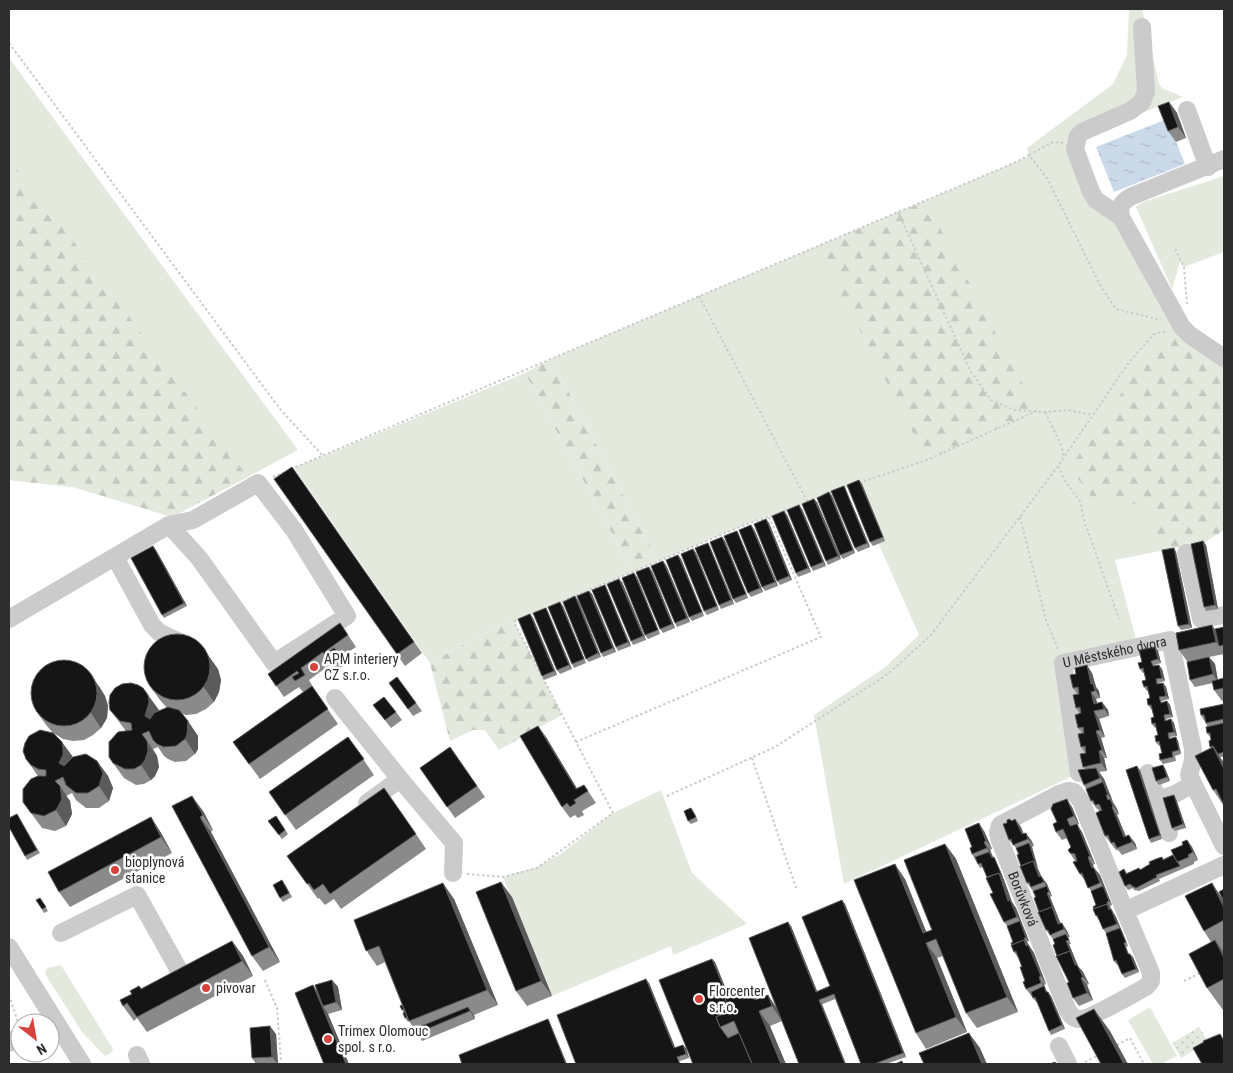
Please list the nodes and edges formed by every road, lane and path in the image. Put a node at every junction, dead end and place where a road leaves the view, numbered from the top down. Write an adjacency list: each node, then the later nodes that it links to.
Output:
1 (1142, 27): 4 (street)
2 (9, 43): 18 (path)
3 (1186, 110): 7 (street)
4 (1075, 149): 5 (path); 9 (street)
5 (1029, 155): 8 (path); 13 (path)
6 (1224, 159): 7 (street)
7 (1208, 166): 9 (street)
8 (898, 212): 11 (path); 15 (path)
9 (1120, 217): 13 (street)
10 (1175, 249): 12 (path)
11 (699, 296): 18 (path); 24 (path)
12 (1188, 307)
13 (1182, 327): 14 (street); 17 (path)
14 (1224, 358)
15 (1037, 411): 16 (path); 22 (path)
16 (1045, 412): 17 (path); 19 (path)
17 (1093, 415): 19 (path)
18 (323, 456): 21 (path)
19 (1064, 457): 20 (path)
20 (1058, 466): 25 (path); 34 (path)
21 (258, 483): 27 (street); 27 (street)
22 (853, 485)
23 (826, 495): 24 (path)
24 (807, 501): 26 (path)
25 (1020, 516): 36 (path); 39 (path)
26 (769, 517): 30 (path); 38 (path)
27 (170, 525): 29 (street)
28 (1186, 553): 31 (street)
29 (115, 556): 33 (street); 35 (street)
30 (532, 614)
31 (1217, 616)
32 (523, 618): 38 (path)
33 (9, 619)
34 (1119, 619)
35 (182, 643)
36 (1063, 663): 40 (street, U Městského dvora); 43 (street, U Městského dvora)
37 (335, 698): 42 (street)
38 (576, 742): 50 (path)
39 (752, 757): 44 (path); 51 (path)
40 (1078, 773)
41 (1148, 773): 45 (street)
42 (400, 779): 46 (street); 50 (street)
43 (1191, 779): 45 (street); 48 (street)
44 (667, 796)
45 (1158, 800): 47 (street)
46 (353, 813)
47 (1169, 833)
48 (1224, 846)
49 (1224, 865): 52 (street)
50 (453, 873)
51 (796, 888)
52 (1125, 911): 52 (street, Borůvková)
53 (61, 933): 55 (street)
54 (9, 946): 61 (street)
55 (180, 972)
56 (1201, 972): 58 (path)
57 (265, 980): 66 (path)
58 (1184, 981)
59 (9, 995): 60 (path)
60 (15, 1013)
61 (43, 1013)
62 (60, 1036): 68 (street)
63 (1117, 1045): 69 (path)
64 (1059, 1046): 67 (street)
65 (1100, 1055): 67 (path)
66 (281, 1062)
67 (1077, 1063)
68 (82, 1064)
69 (1144, 1064)

